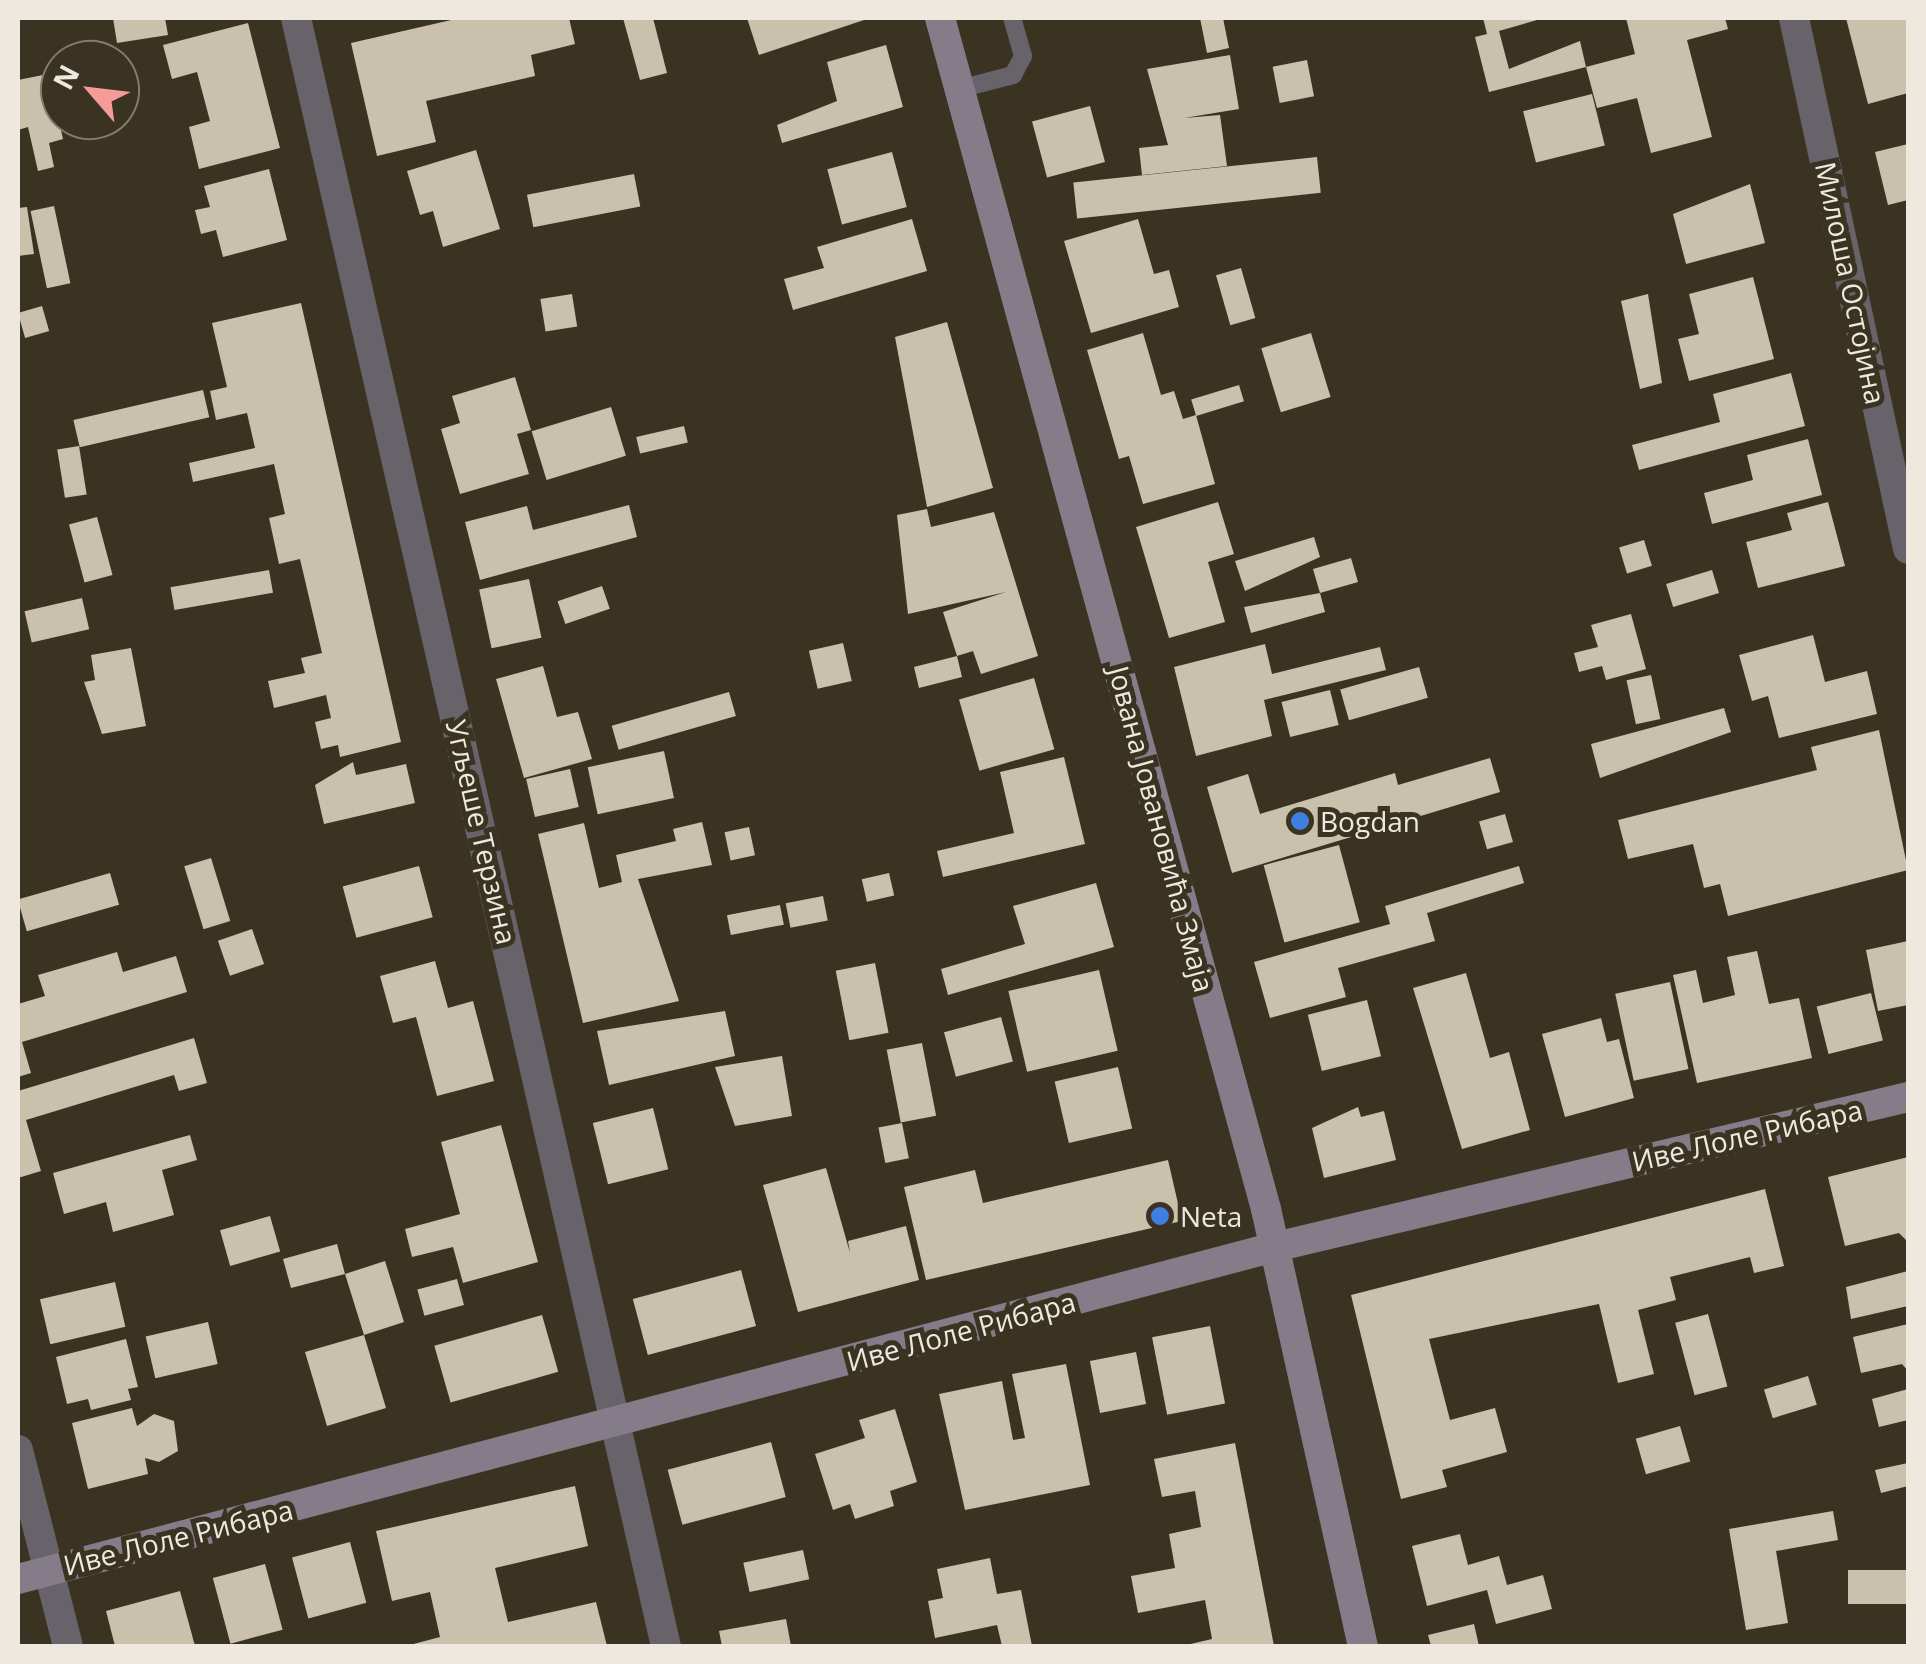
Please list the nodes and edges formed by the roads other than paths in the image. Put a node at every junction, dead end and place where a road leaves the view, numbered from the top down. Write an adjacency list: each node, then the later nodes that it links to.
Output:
1 (296, 18): 9 (street, Угљеше Терзина)
2 (940, 18): 5 (street, Јована Јовановића Змаја)
3 (1012, 18): 5 (lane)
4 (1794, 18): 6 (street, Милоша Остојина)
5 (959, 89): 8 (street, Јована Јовановића Змаја)
6 (1908, 549)
7 (1908, 1097): 8 (street, Иве Лоле Рибара)
8 (1275, 1246): 9 (street, Иве Лоле Рибара); 15 (street, Јована Јовановића Змаја)
9 (617, 1422): 11 (street, Иве Лоле Рибара); 14 (street, Угљеше Терзина)
10 (18, 1450): 11 (street)
11 (50, 1570): 12 (street, Иве Лоле Рибара); 13 (street)
12 (18, 1579)
13 (68, 1646)
14 (666, 1646)
15 (1363, 1646)

